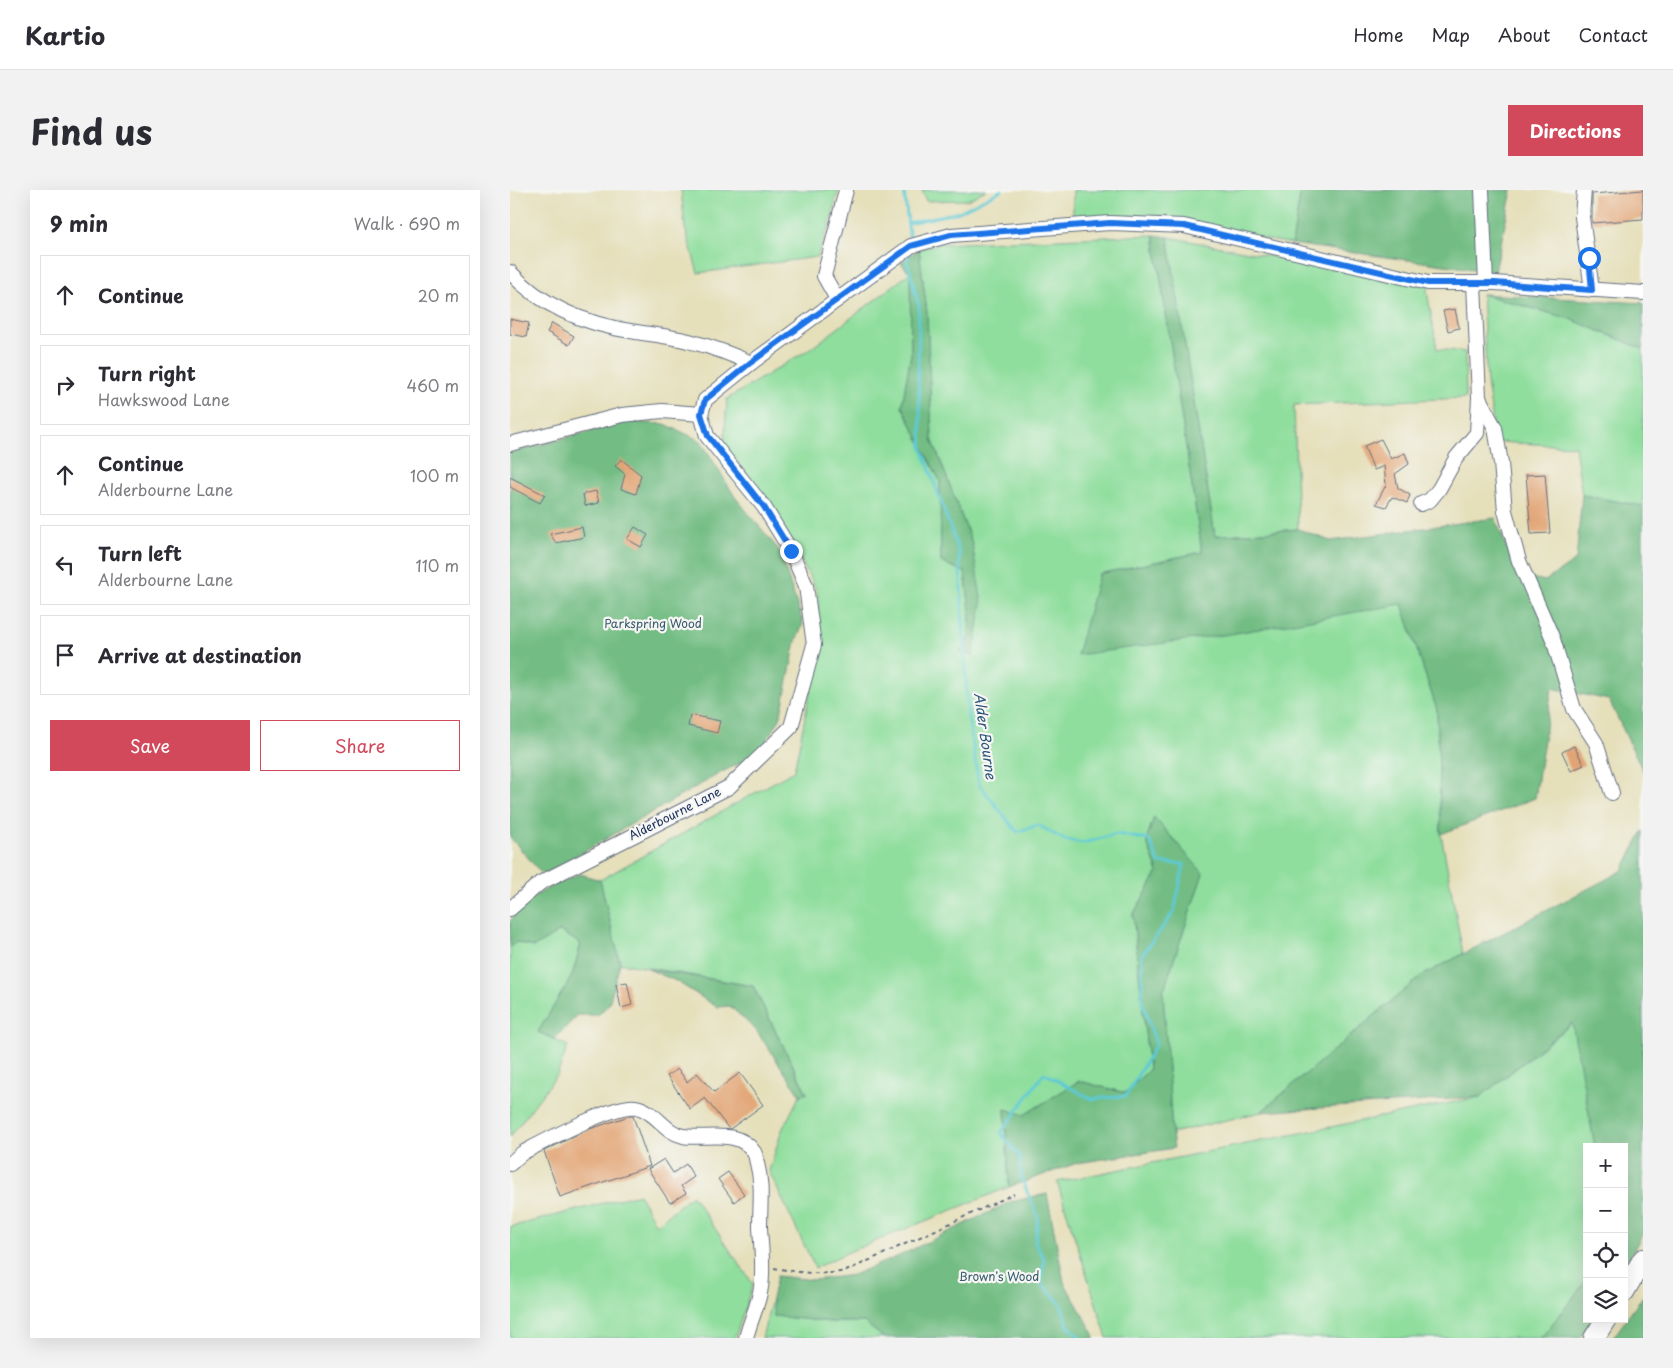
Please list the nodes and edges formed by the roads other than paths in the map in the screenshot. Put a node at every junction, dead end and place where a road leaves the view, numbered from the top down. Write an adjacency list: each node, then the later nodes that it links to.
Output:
1 (846, 190): 8 (street)
2 (1482, 190): 5 (street)
3 (1584, 190): 6 (street)
4 (510, 272): 9 (street)
5 (1480, 283): 6 (street); 8 (street); 10 (street)
6 (1592, 290): 7 (street)
7 (1643, 293)
8 (837, 299): 9 (street)
9 (750, 363): 11 (street)
10 (1479, 398): 13 (street); 14 (street)
11 (701, 414): 12 (street); 15 (street, Alderbourne Lane)
12 (510, 444)
13 (1421, 504)
14 (1612, 793)
15 (510, 909)
16 (510, 1164): 20 (street)
17 (1643, 1259): 18 (highway)
18 (1628, 1285)
19 (1603, 1323): 21 (highway)
20 (746, 1338)
21 (1594, 1338)

